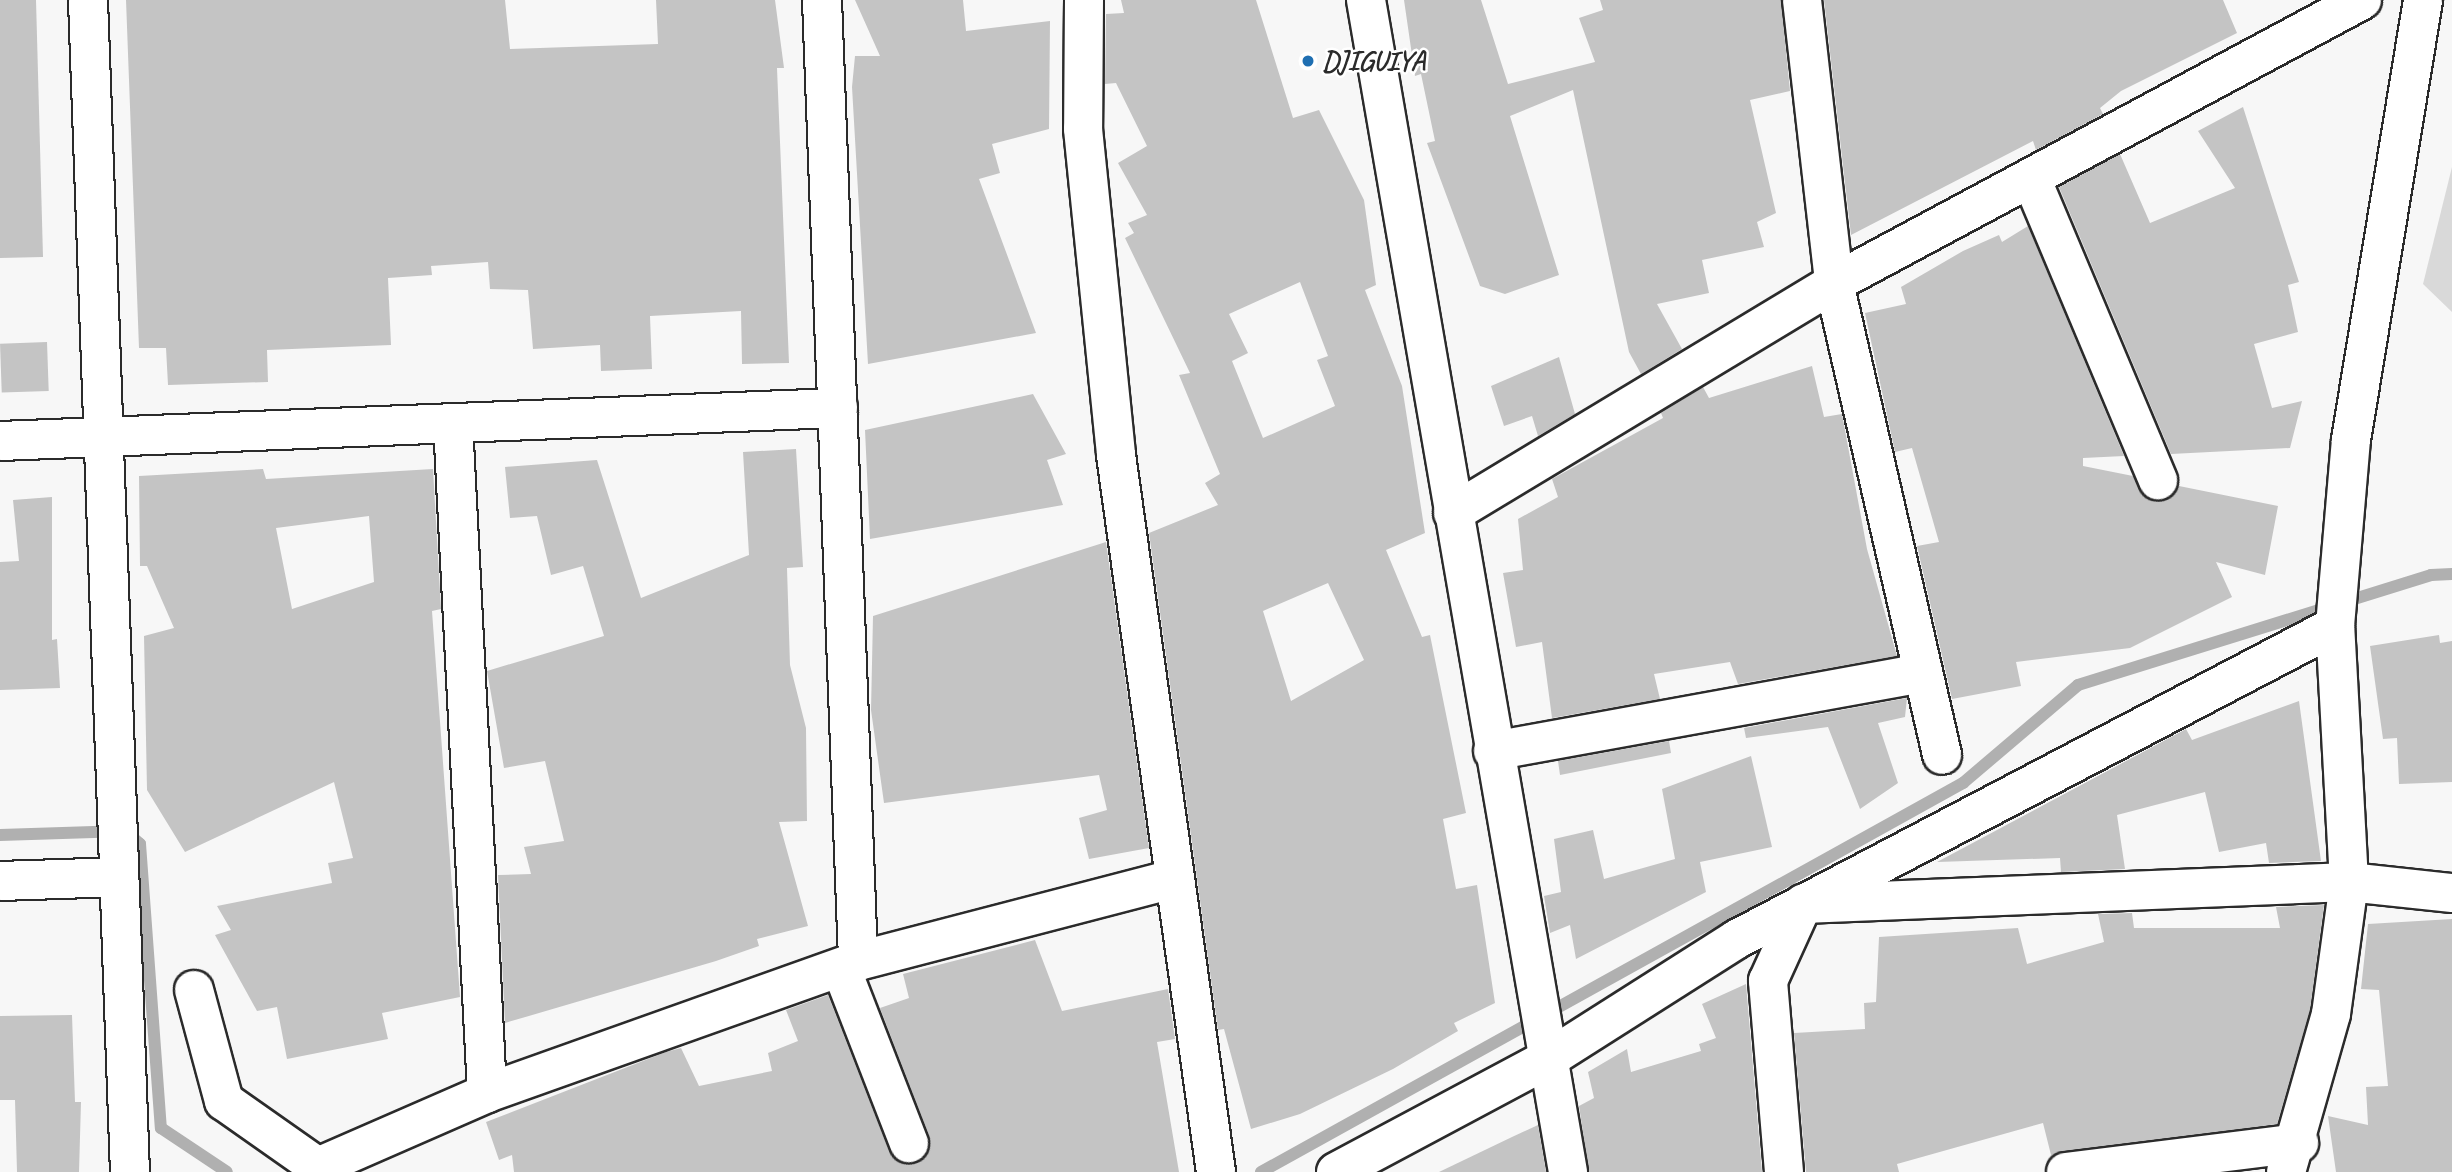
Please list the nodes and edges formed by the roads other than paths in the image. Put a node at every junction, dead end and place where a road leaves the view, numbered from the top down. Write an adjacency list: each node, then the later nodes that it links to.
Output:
1 (88, 0): 12 (street)
2 (822, 0): 10 (street)
3 (1084, 0): 21 (street)
4 (1366, 0): 15 (street)
5 (1802, 0): 9 (street)
6 (2362, 0): 8 (street)
7 (2423, 0): 16 (street)
8 (2031, 177): 9 (street); 14 (street)
9 (1834, 283): 15 (street); 17 (street)
10 (838, 408): 11 (street); 26 (street)
11 (453, 423): 12 (street); 29 (street)
12 (104, 437): 13 (street); 20 (street)
13 (0, 441)
14 (2158, 480)
15 (1453, 513): 18 (street)
16 (2335, 626): 23 (street); 25 (street)
17 (1923, 673): 18 (street); 19 (street)
18 (1493, 751): 28 (street)
19 (1942, 755)
20 (119, 877): 22 (street); 33 (street)
21 (1172, 879): 26 (street); 34 (street)
22 (0, 881)
23 (2349, 882): 24 (street); 25 (street); 31 (street)
24 (2452, 893)
25 (1803, 904): 28 (street); 37 (street)
26 (850, 964): 29 (street); 30 (street)
27 (194, 990): 32 (street)
28 (1548, 1059): 35 (street); 36 (street)
29 (488, 1093): 32 (street)
30 (909, 1143)
31 (2293, 1158): 38 (street)
32 (322, 1170)
33 (131, 1171)
34 (1216, 1172)
35 (1336, 1172)
36 (1568, 1172)
37 (1784, 1172)
38 (2066, 1172)

